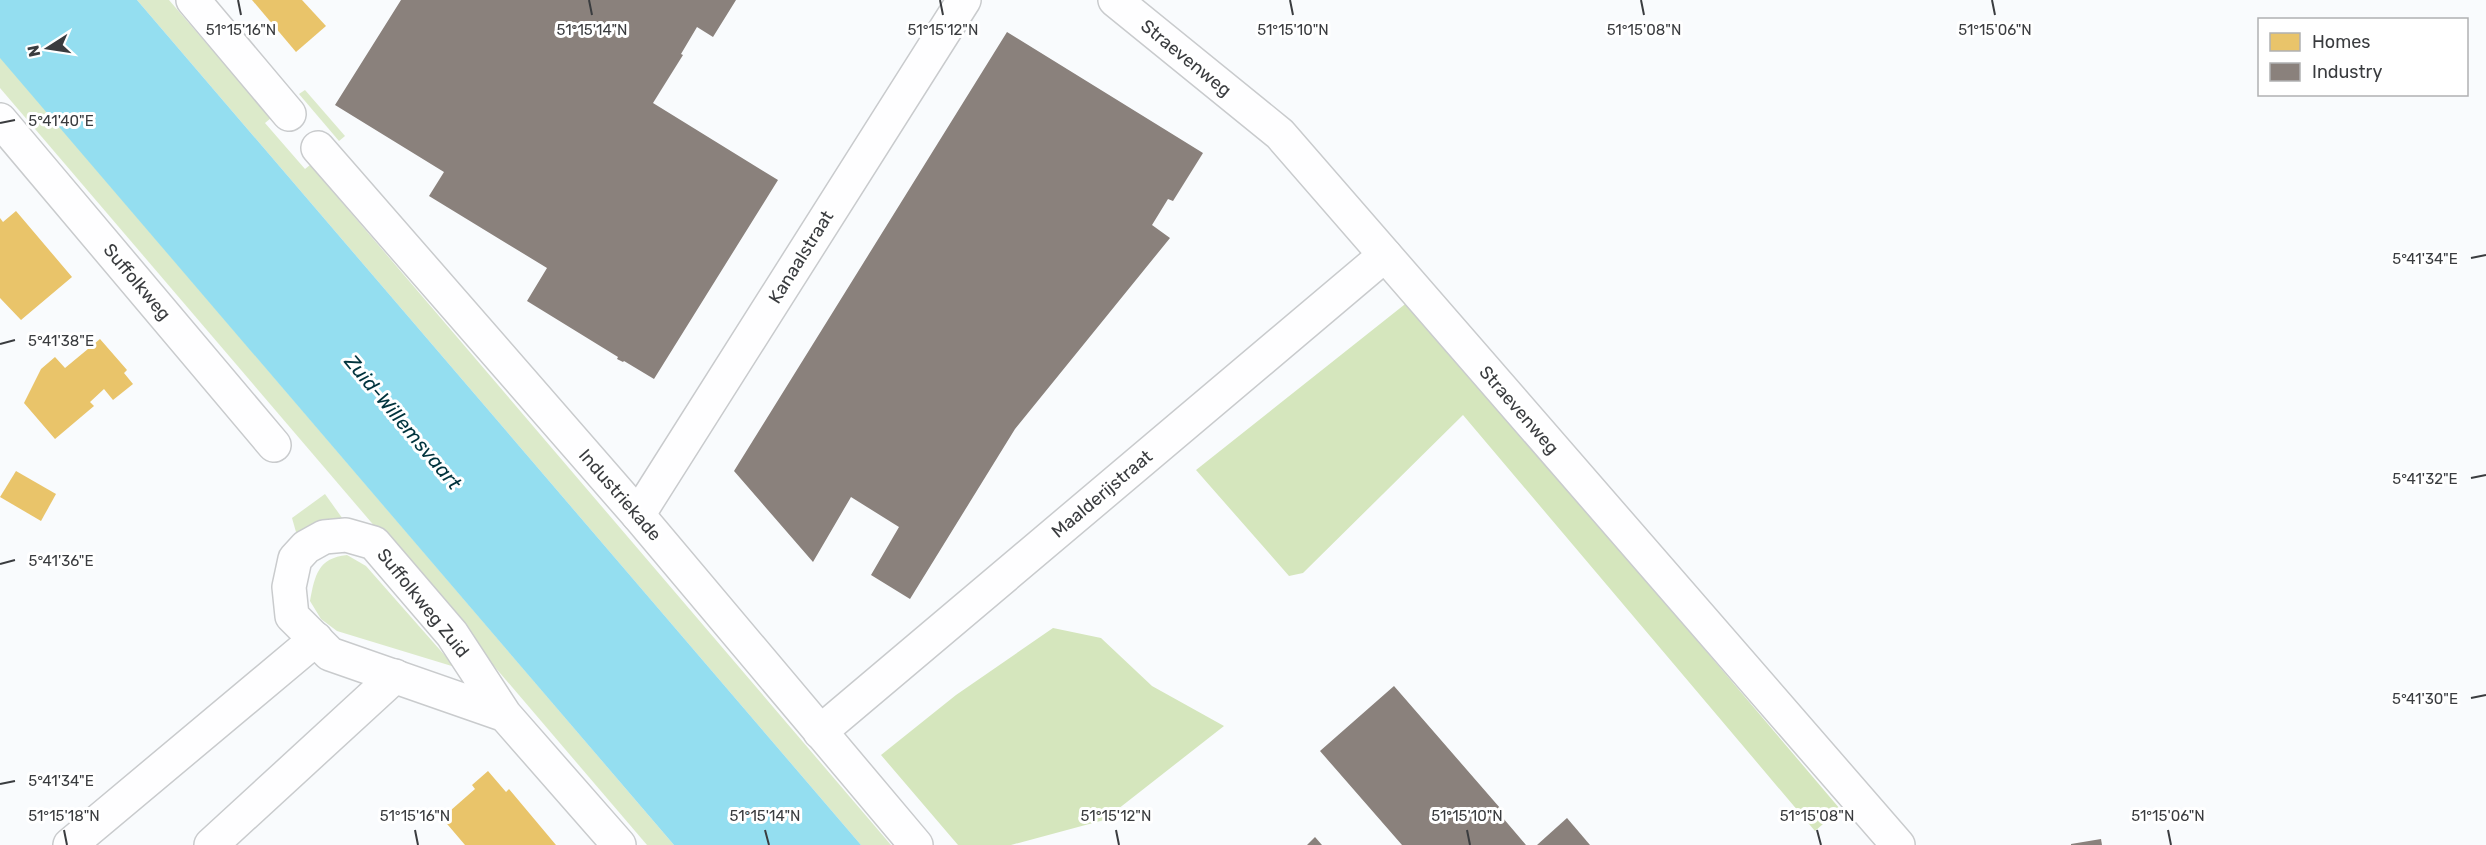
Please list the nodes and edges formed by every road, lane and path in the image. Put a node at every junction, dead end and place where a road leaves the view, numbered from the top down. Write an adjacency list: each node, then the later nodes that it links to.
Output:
1 (193, 0): 4 (street)
2 (964, 0): 9 (street, Kanaalstraat)
3 (1115, 0): 7 (street, Straevenweg)
4 (289, 114)
5 (0, 120): 8 (street, Suffolkweg)
6 (318, 148): 9 (street, Industriekade)
7 (1385, 255): 13 (street, Maalderijstraat); 18 (street, Straevenweg)
8 (274, 445)
9 (638, 515): 13 (street, Industriekade)
10 (316, 639): 11 (street, Suffolkweg Zuid); 12 (street, Suffolkweg Zuid); 14 (street)
11 (395, 676): 12 (street, Suffolkweg Zuid); 15 (street)
12 (505, 715): 16 (street, Suffolkweg Zuid)
13 (820, 732): 17 (street, Industriekade)
14 (70, 845)
15 (211, 845)
16 (619, 845)
17 (916, 845)
18 (1898, 845)

